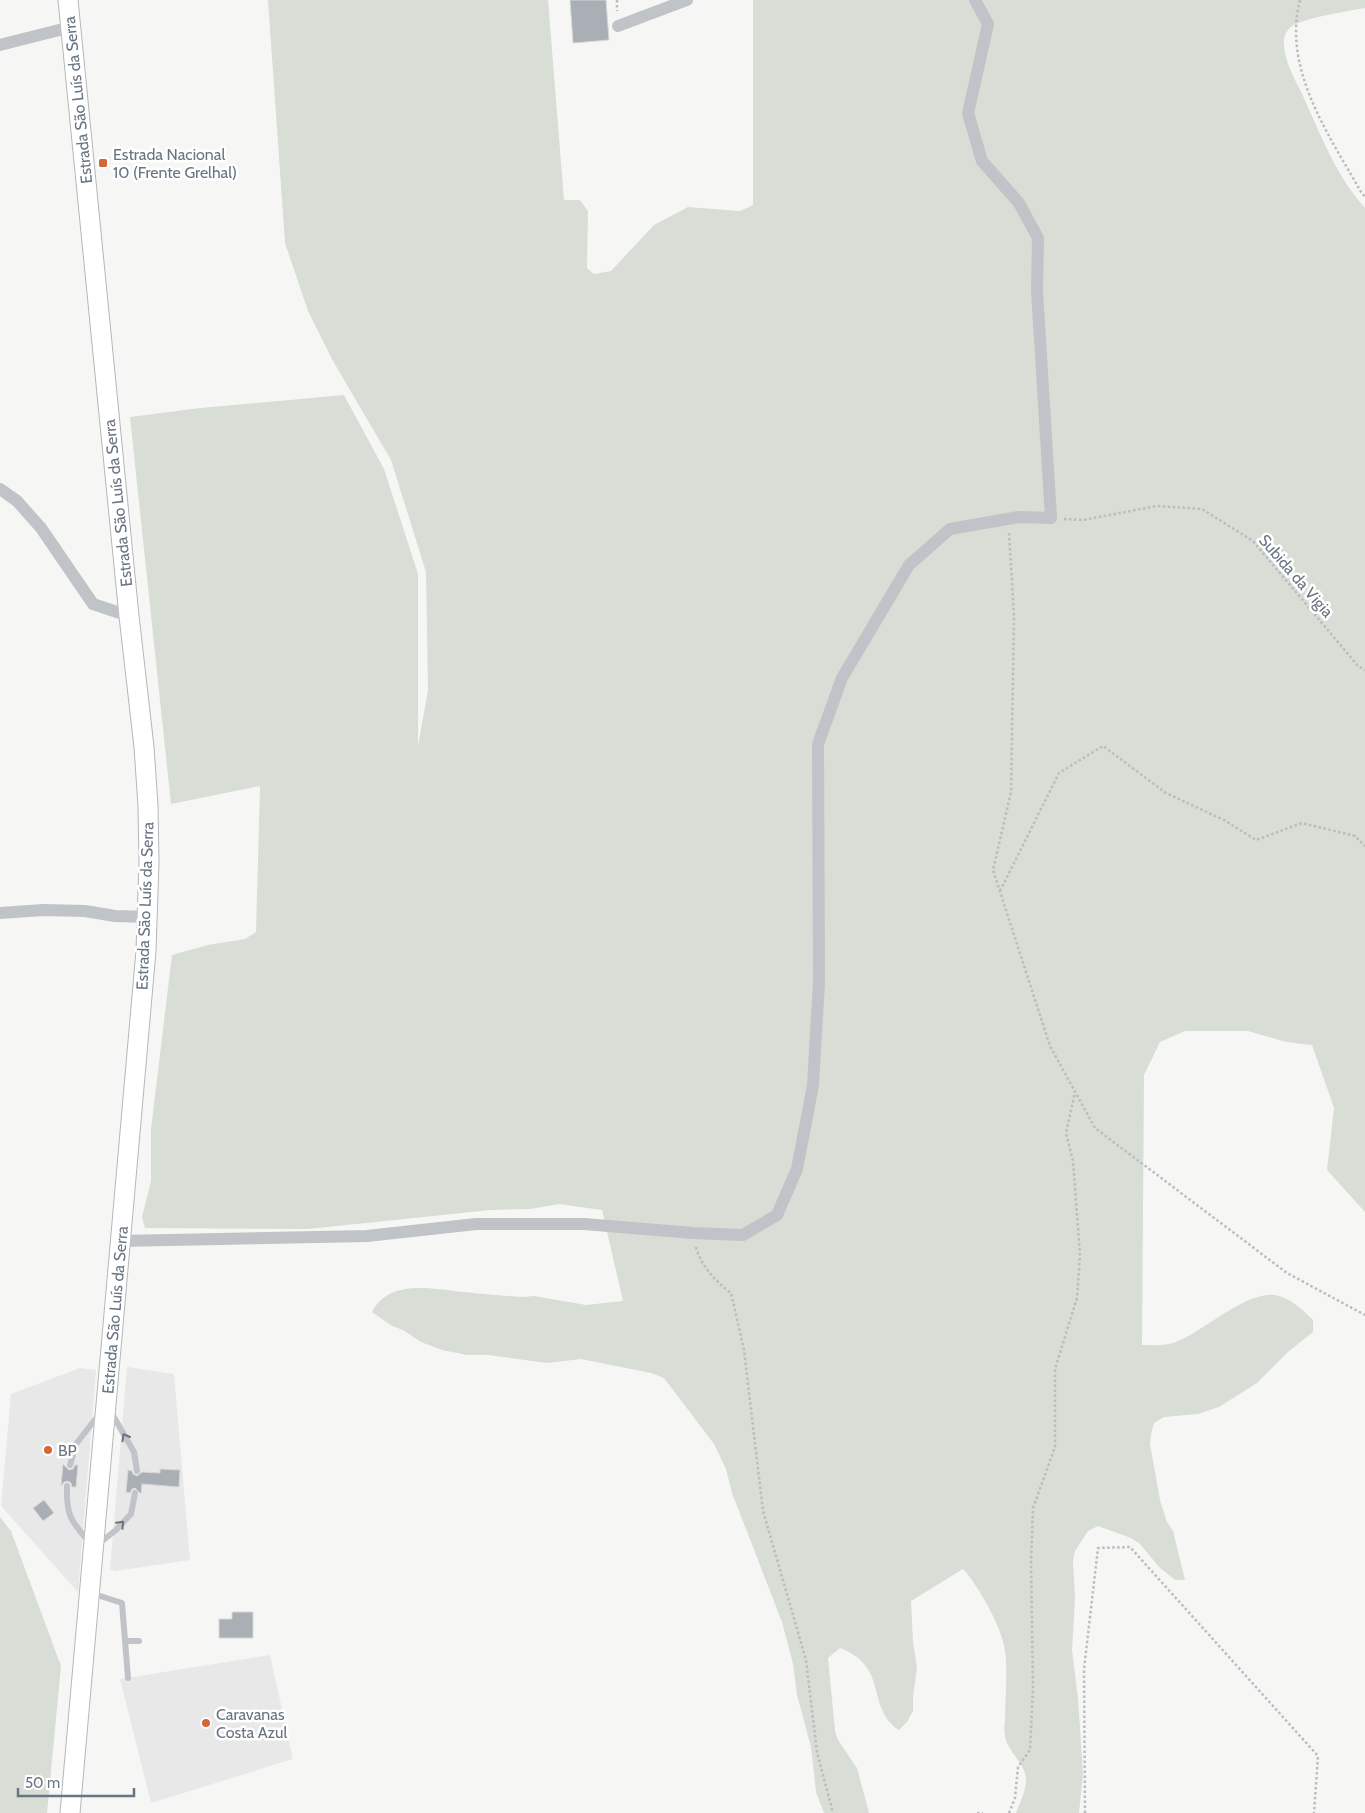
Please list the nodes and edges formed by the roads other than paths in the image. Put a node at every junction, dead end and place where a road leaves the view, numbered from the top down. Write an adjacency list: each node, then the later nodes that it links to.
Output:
1 (68, 0): 5 (main road, Estrada São Luís da Serra)
2 (687, 0): 4 (street)
3 (975, 0): 11 (street)
4 (618, 26)
5 (71, 27): 6 (street); 8 (main road, Estrada São Luís da Serra)
6 (0, 45)
7 (0, 488): 8 (street)
8 (129, 616): 10 (main road, Estrada São Luís da Serra)
9 (0, 913): 10 (street)
10 (148, 917): 11 (main road, Estrada São Luís da Serra)
11 (120, 1241): 12 (main road, Estrada São Luís da Serra)
12 (106, 1404): 13 (lane); 14 (lane, one-way to 12); 17 (main road, Estrada São Luís da Serra)
13 (70, 1465)
14 (137, 1471)
15 (67, 1486): 17 (lane)
16 (135, 1493): 17 (lane, one-way to 16)
17 (94, 1548): 18 (main road, Estrada São Luís da Serra)
18 (90, 1593): 19 (lane); 22 (main road, Estrada São Luís da Serra)
19 (125, 1641): 20 (lane); 21 (lane)
20 (139, 1641)
21 (128, 1678)
22 (70, 1813)

